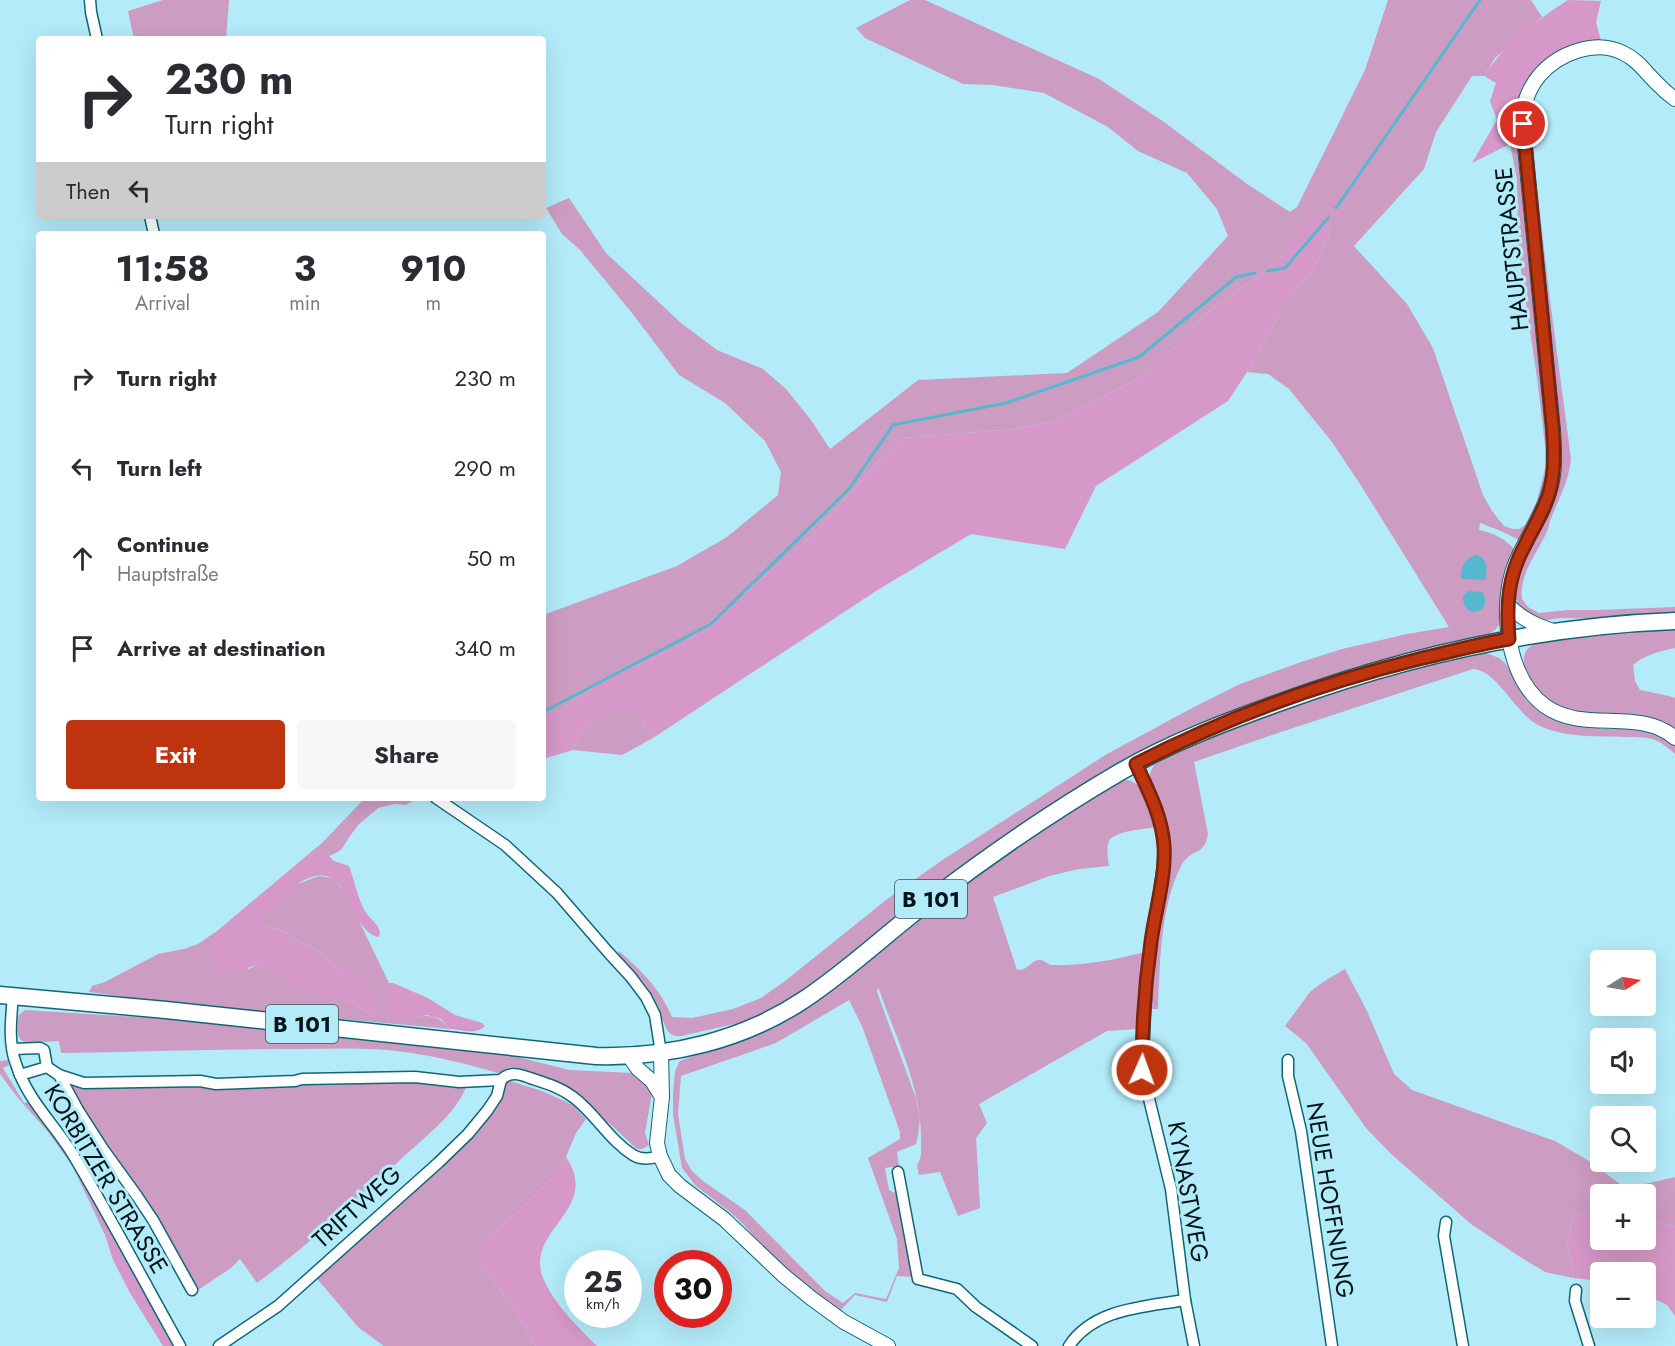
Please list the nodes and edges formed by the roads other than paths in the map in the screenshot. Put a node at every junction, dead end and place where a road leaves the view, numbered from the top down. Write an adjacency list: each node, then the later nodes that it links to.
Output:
1 (90, 0): 2 (street)
2 (96, 36)
3 (1675, 99): 4 (street, HAUPTSTRASSE)
4 (1508, 605): 6 (street); 7 (street, HAUPTSTRASSE)
5 (1675, 621): 6 (main road, B 101)
6 (1553, 632): 7 (main road, B 101)
7 (1509, 639): 8 (street, HAUPTSTRASSE); 9 (main road, B 101)
8 (1675, 738)
9 (1136, 764): 13 (main road, B 101); 26 (street, KYNASTWEG)
10 (440, 801): 13 (street)
11 (6, 995): 12 (street, KORBITZER STRASSE); 14 (main road, B 101)
12 (13, 1049): 16 (street); 17 (street, KORBITZER STRASSE)
13 (661, 1053): 14 (main road, B 101); 20 (street)
14 (629, 1056): 20 (street)
15 (1288, 1060): 33 (street, NEUE HOFFNUNG)
16 (47, 1067): 17 (street); 18 (street)
17 (20, 1075): 27 (street, KORBITZER STRASSE)
18 (58, 1075): 19 (street); 24 (street)
19 (501, 1080): 21 (street); 28 (street, TRIFTWEG)
20 (662, 1098): 21 (street)
21 (660, 1156): 29 (street)
22 (898, 1172): 30 (street)
23 (1446, 1222): 34 (street)
24 (192, 1290)
25 (1576, 1290): 35 (street)
26 (1185, 1300): 31 (street); 32 (street, KYNASTWEG)
27 (180, 1346)
28 (219, 1346)
29 (888, 1346)
30 (1032, 1346)
31 (1070, 1346)
32 (1194, 1346)
33 (1332, 1346)
34 (1462, 1346)
35 (1589, 1346)

